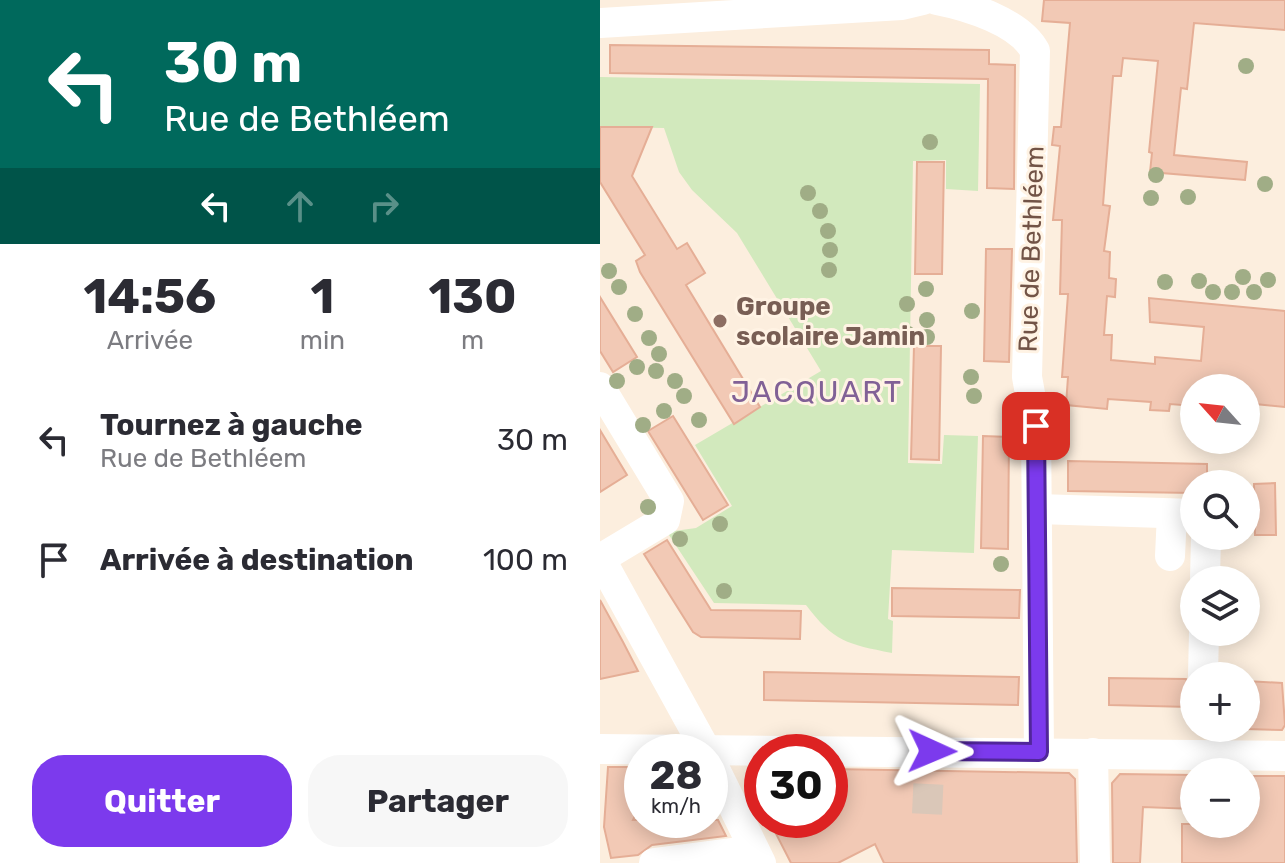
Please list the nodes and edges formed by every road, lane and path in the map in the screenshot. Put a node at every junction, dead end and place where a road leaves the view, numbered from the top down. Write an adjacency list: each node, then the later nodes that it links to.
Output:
1 (923, 0): 3 (street)
2 (937, 0): 5 (street, Rue de Bethléem)
3 (600, 23)
4 (600, 387): 9 (street)
5 (1038, 509): 6 (street); 15 (street, Rue de Bethléem)
6 (1180, 514)
7 (1180, 524): 8 (street)
8 (1170, 556)
9 (600, 558): 10 (street)
10 (697, 734)
11 (1193, 742): 16 (street)
12 (1208, 742): 18 (street)
13 (600, 749): 14 (street)
14 (624, 749)
15 (1039, 752): 16 (street); 17 (street)
16 (1093, 753): 22 (street)
17 (728, 754)
18 (1285, 756)
19 (728, 807): 20 (street)
20 (758, 857): 21 (street)
21 (654, 863)
22 (1095, 863)

